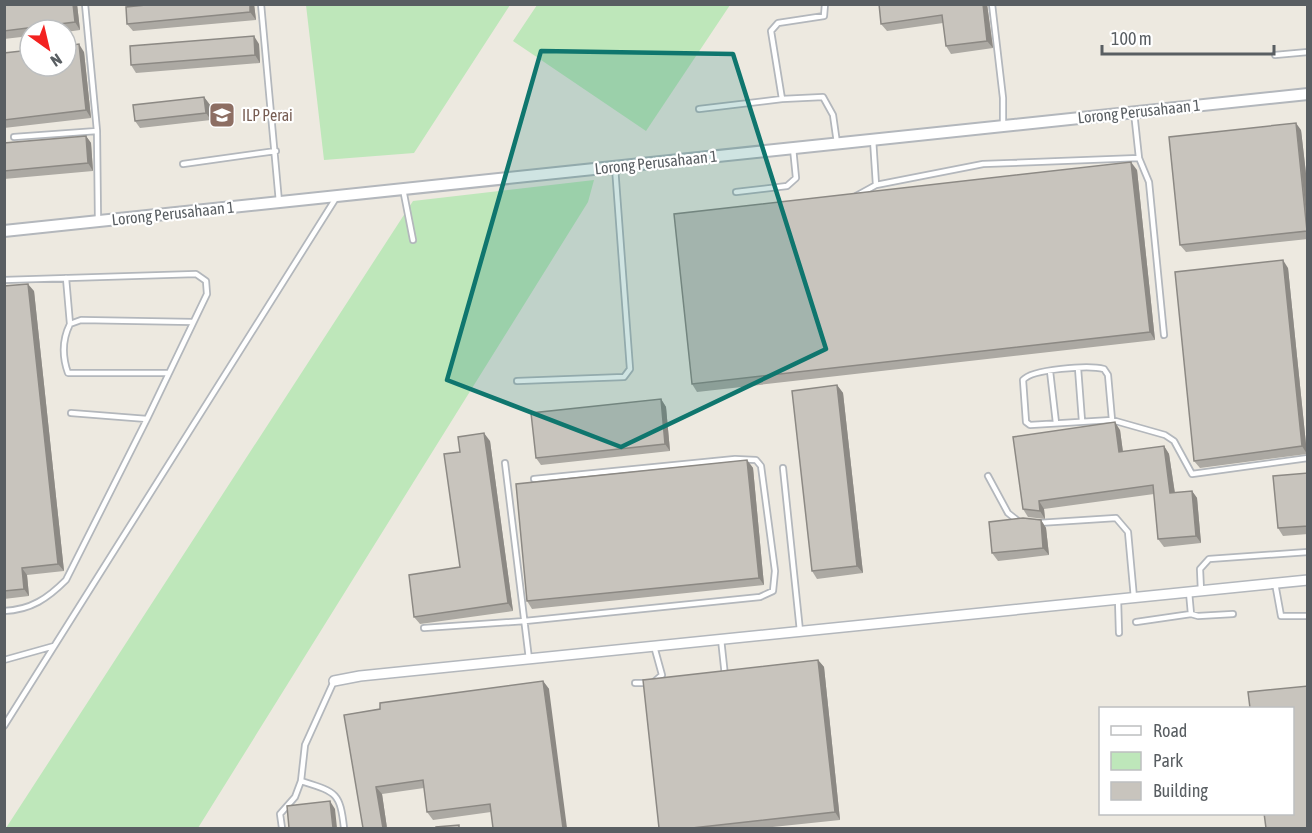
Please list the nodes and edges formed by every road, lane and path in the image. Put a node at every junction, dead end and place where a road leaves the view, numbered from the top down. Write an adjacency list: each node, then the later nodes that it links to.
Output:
1 (85, 4): 12 (lane)
2 (261, 4): 17 (lane)
3 (825, 4): 8 (lane)
4 (992, 4): 11 (lane)
5 (1308, 52): 6 (lane)
6 (1275, 55)
7 (1308, 94): 10 (street, Lorong Perusahaan 1)
8 (782, 99): 9 (lane); 15 (lane)
9 (699, 109)
10 (1134, 112): 11 (street, Lorong Perusahaan 1); 18 (lane)
11 (1003, 126): 14 (street, Lorong Perusahaan 1)
12 (97, 130): 13 (lane); 27 (lane)
13 (14, 136)
14 (873, 140): 15 (street, Lorong Perusahaan 1); 21 (lane)
15 (837, 143): 16 (street, Lorong Perusahaan 1)
16 (793, 148): 20 (street, Lorong Perusahaan 1); 23 (lane)
17 (276, 152): 19 (lane); 26 (lane)
18 (1139, 158): 21 (lane); 34 (lane)
19 (183, 164)
20 (615, 167): 22 (street, Lorong Perusahaan 1); 38 (lane)
21 (876, 185): 25 (lane)
22 (403, 189): 24 (street, Lorong Perusahaan 1); 29 (lane)
23 (736, 192)
24 (338, 196): 26 (street, Lorong Perusahaan 1); 68 (lane)
25 (852, 199)
26 (279, 202): 27 (street, Lorong Perusahaan 1)
27 (98, 221): 28 (street, Lorong Perusahaan 1)
28 (4, 231)
29 (413, 240)
30 (66, 278): 31 (lane); 32 (lane); 33 (lane)
31 (4, 280)
32 (193, 322): 33 (lane); 37 (lane)
33 (70, 324): 37 (lane)
34 (1164, 335)
35 (1078, 368): 36 (lane); 41 (lane); 42 (lane)
36 (1050, 371): 43 (lane); 43 (lane)
37 (169, 373): 40 (lane)
38 (517, 381)
39 (71, 414): 40 (lane)
40 (147, 419): 58 (lane)
41 (1112, 420): 42 (lane); 44 (lane)
42 (1082, 421): 43 (lane)
43 (1056, 423)
44 (1308, 458)
45 (505, 463): 62 (lane)
46 (783, 468): 65 (lane)
47 (988, 476): 49 (lane)
48 (534, 479): 62 (lane)
49 (1022, 522)
50 (1033, 522): 56 (lane)
51 (1308, 552): 54 (lane)
52 (1308, 580): 53 (street)
53 (1275, 583): 54 (street); 61 (lane)
54 (1201, 591): 55 (street)
55 (1189, 592): 56 (street); 59 (lane)
56 (1134, 598): 57 (street)
57 (1118, 599): 65 (street); 66 (lane)
58 (4, 611)
59 (1191, 614): 60 (lane); 63 (lane)
60 (1233, 614)
61 (1308, 616)
62 (525, 621): 64 (lane); 70 (lane)
63 (1136, 622)
64 (424, 628)
65 (800, 631): 67 (street)
66 (1119, 633)
67 (721, 639): 69 (street); 72 (lane)
68 (55, 645): 71 (lane); 75 (lane)
69 (654, 646): 70 (street); 74 (lane)
70 (529, 659): 73 (street)
71 (4, 660)
72 (725, 676)
73 (334, 681): 76 (lane)
74 (635, 683)
75 (4, 726)
76 (301, 781): 77 (lane); 78 (lane)
77 (282, 828)
78 (344, 828)

